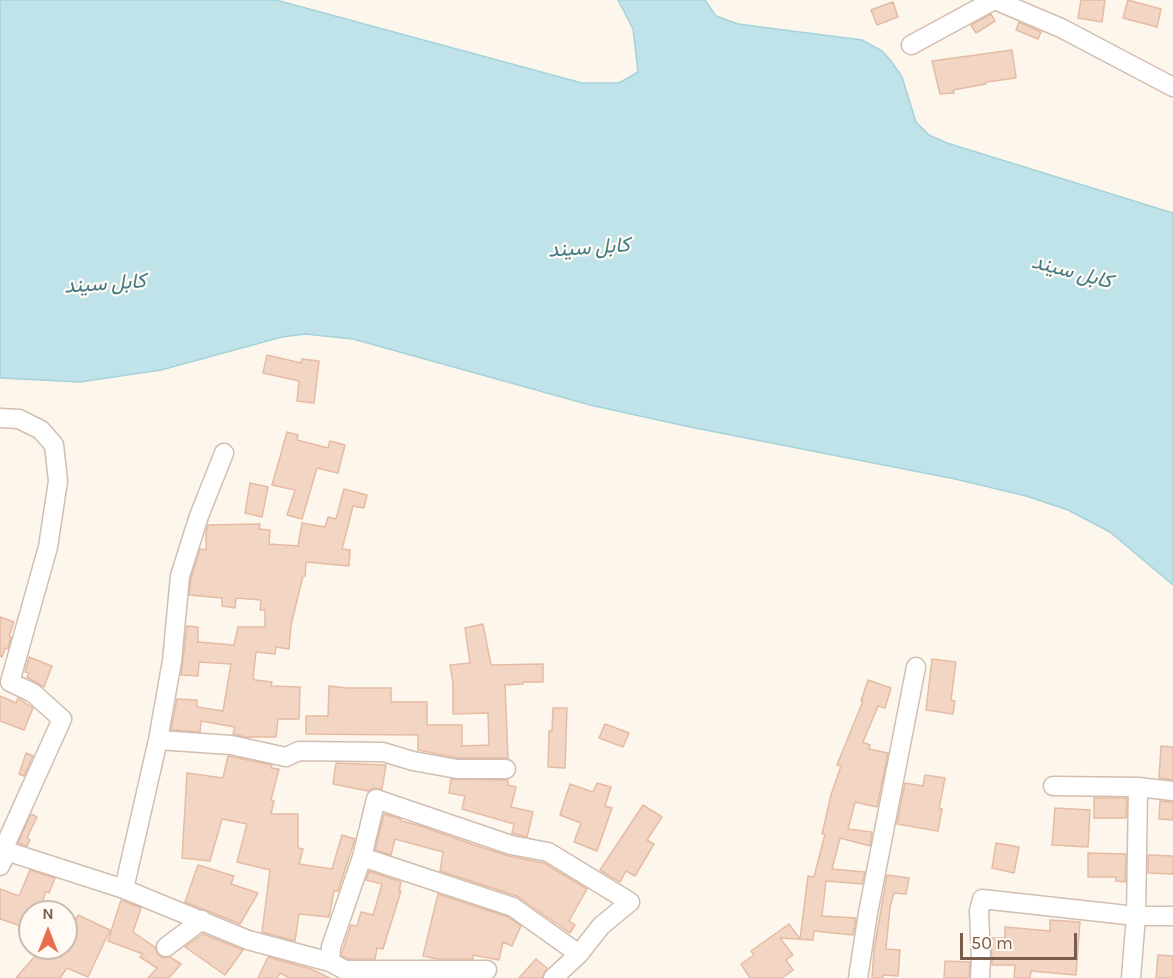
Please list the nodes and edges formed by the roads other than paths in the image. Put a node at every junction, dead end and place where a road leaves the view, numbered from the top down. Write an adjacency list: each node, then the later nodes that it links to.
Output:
1 (995, 0): 2 (street); 3 (street)
2 (911, 45)
3 (1173, 87)
4 (0, 418): 13 (street)
5 (224, 453): 7 (street)
6 (916, 667): 23 (street)
7 (158, 740): 8 (street); 14 (street)
8 (506, 769)
9 (1053, 786): 10 (street)
10 (1138, 787): 11 (street); 15 (street)
11 (1173, 791)
12 (362, 857): 19 (street); 19 (street); 20 (street)
13 (1, 858): 14 (street)
14 (124, 889): 17 (street)
15 (1136, 916): 16 (street); 24 (street); 25 (street)
16 (1173, 916)
17 (202, 920): 18 (street); 20 (street)
18 (166, 947)
19 (579, 954): 22 (street)
20 (330, 962): 21 (street)
21 (487, 970)
22 (553, 978)
23 (858, 978)
24 (980, 978)
25 (1131, 978)

